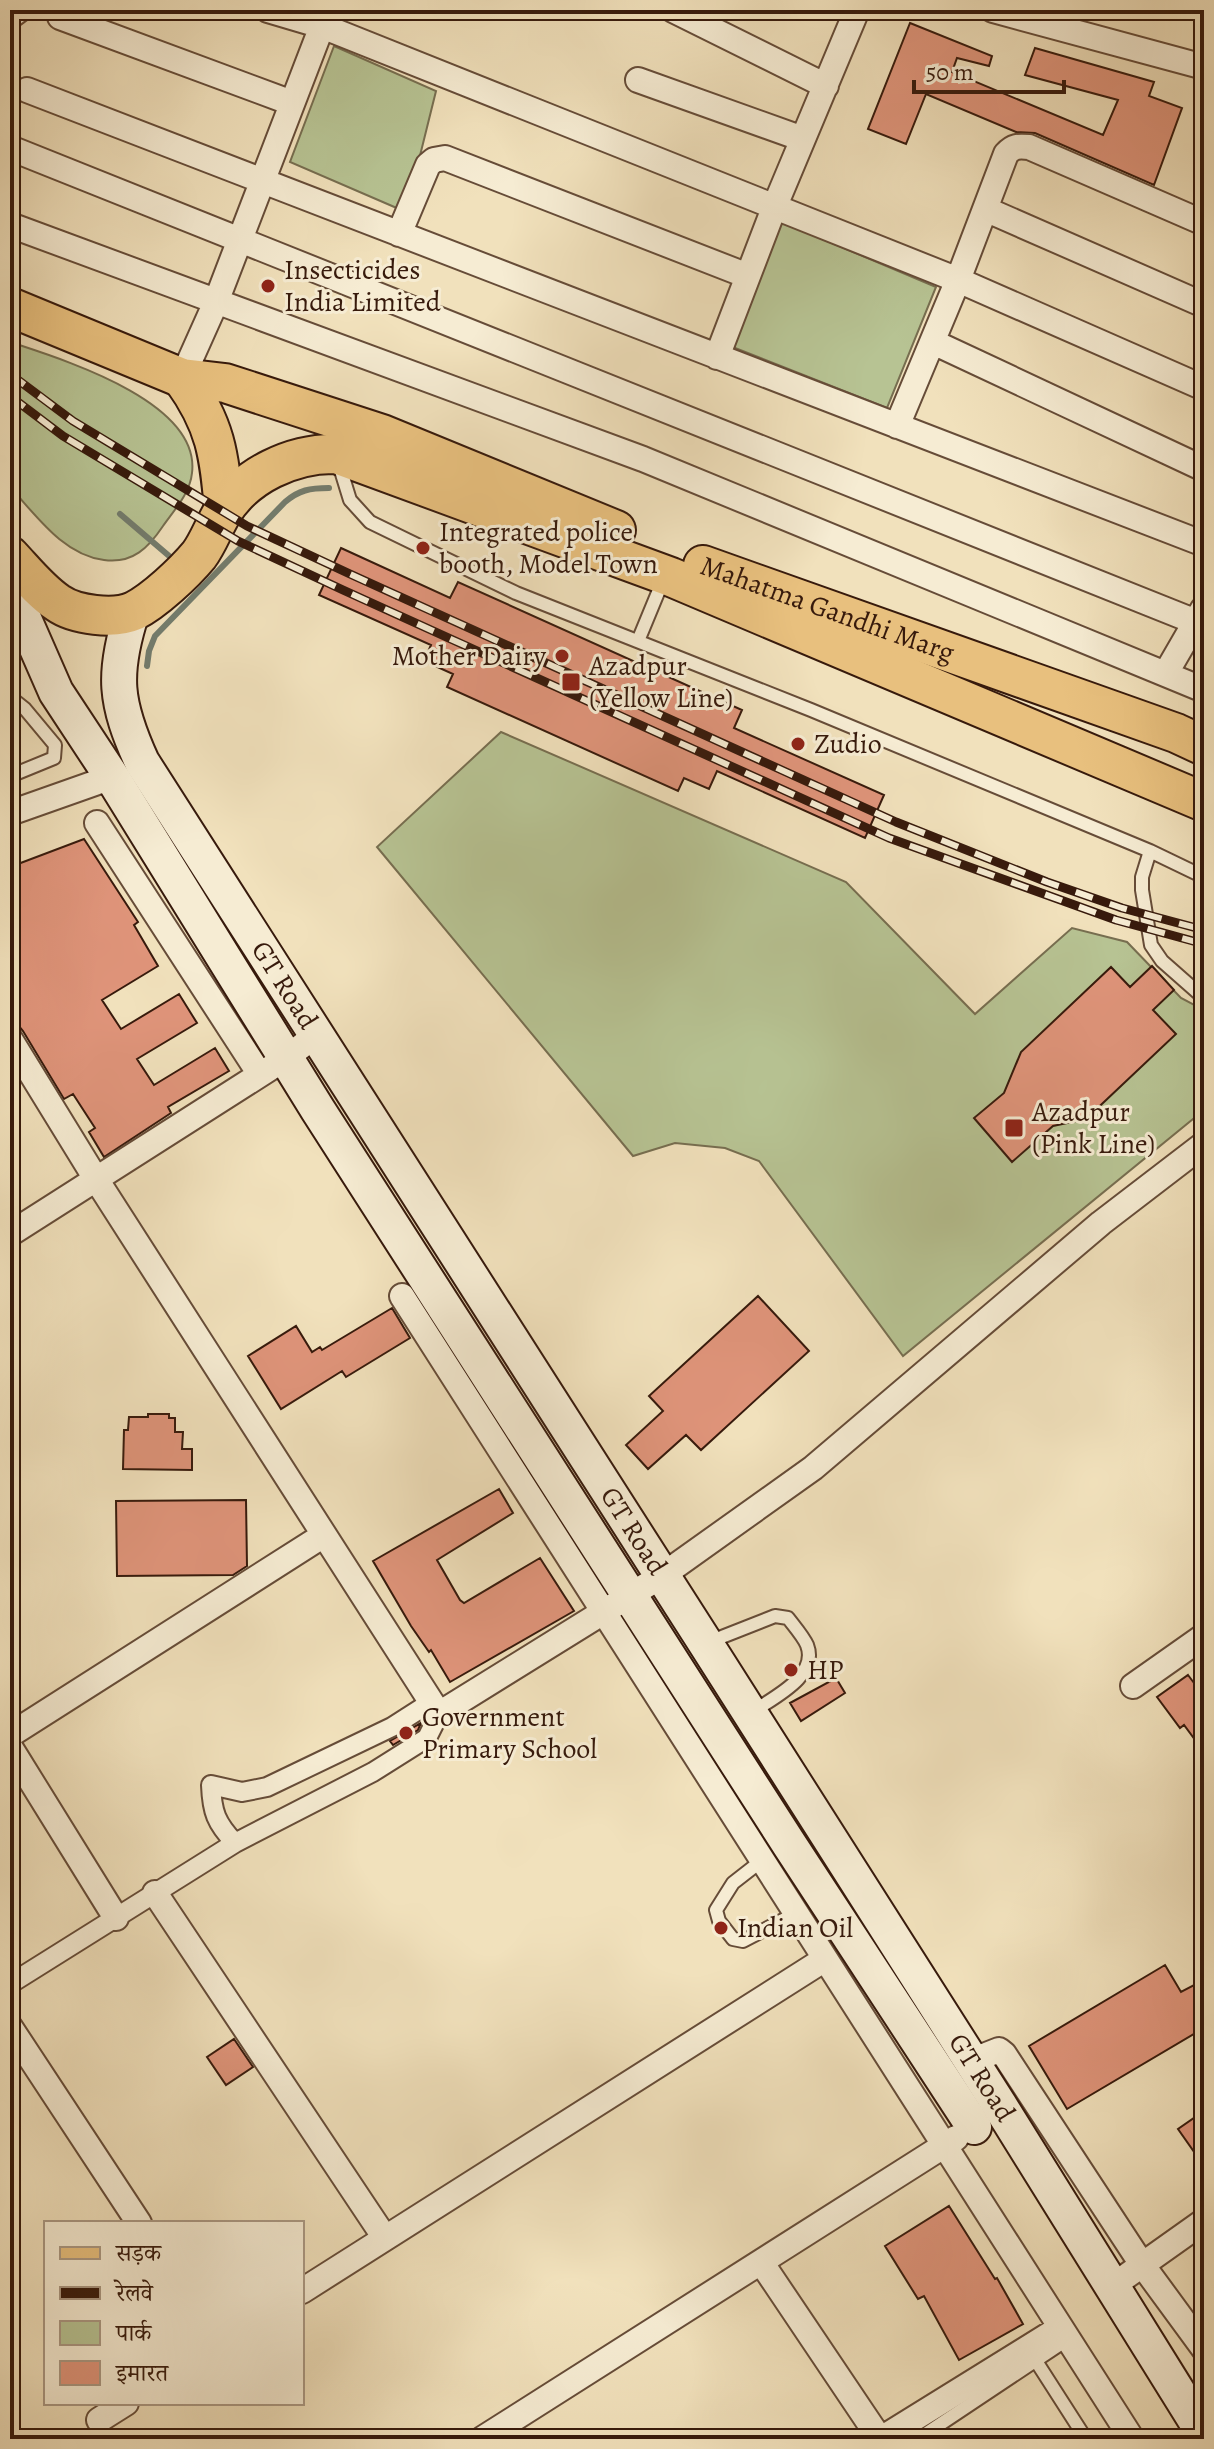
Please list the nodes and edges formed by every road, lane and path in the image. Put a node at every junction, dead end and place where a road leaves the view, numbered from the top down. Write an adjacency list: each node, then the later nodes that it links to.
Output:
1 (29, 10): 8 (lane)
2 (268, 10): 7 (street)
3 (673, 10): 11 (street)
4 (857, 10): 11 (street)
5 (993, 10): 9 (street)
6 (60, 17): 13 (street)
7 (326, 18): 13 (street); 17 (street)
8 (10, 24)
9 (1204, 67)
10 (638, 80): 14 (street)
11 (826, 86): 14 (street)
12 (27, 90): 16 (street)
13 (292, 103): 16 (street)
14 (803, 139): 17 (street)
15 (10, 148): 22 (street)
16 (262, 181): 21 (street); 22 (street)
17 (774, 208): 23 (street); 24 (street)
18 (985, 209): 19 (street); 24 (street); 26 (street)
19 (1204, 223)
20 (10, 225): 25 (street)
21 (399, 234): 23 (street); 29 (street)
22 (240, 240): 25 (street); 41 (street)
23 (748, 276): 29 (street)
24 (958, 280): 28 (street); 31 (street)
25 (216, 302): 30 (street); 43 (street)
26 (1204, 305)
27 (10, 307): 30 (main road, Mahatma Gandhi Marg)
28 (933, 342): 32 (street); 34 (street)
29 (717, 357): 32 (street)
30 (182, 378): 35 (main road); 48 (main road, Mahatma Gandhi Marg)
31 (1204, 388)
32 (897, 426): 36 (street)
33 (336, 454): 35 (main road, Mahatma Gandhi Marg); 38 (main road, Mahatma Gandhi Marg); 42 (lane)
34 (1204, 469)
35 (224, 509): 40 (main road, Mahatma Gandhi Marg)
36 (1204, 544)
37 (10, 556): 40 (main road)
38 (666, 575): 42 (lane); 51 (main road, Mahatma Gandhi Marg)
39 (10, 591): 45 (main road, GT Road)
40 (132, 612): 57 (main road, GT Road)
41 (1200, 615): 43 (street)
42 (638, 641): 54 (lane)
43 (1166, 673): 44 (street)
44 (1204, 690)
45 (56, 692): 47 (lane); 50 (main road, GT Road)
46 (10, 697): 47 (lane)
47 (25, 709): 49 (lane)
48 (1204, 746)
49 (10, 776)
50 (112, 777): 52 (street); 59 (main road, GT Road)
51 (1204, 802)
52 (10, 813)
53 (97, 823): 59 (street)
54 (1150, 851): 55 (lane); 56 (lane)
55 (1204, 877)
56 (1204, 998)
57 (316, 1035): 59 (street); 65 (main road, GT Road)
58 (10, 1039): 61 (street)
59 (272, 1065): 61 (street); 66 (main road, GT Road)
60 (1204, 1144): 65 (street)
61 (96, 1179): 62 (street); 64 (street)
62 (10, 1234)
63 (402, 1296): 66 (street)
64 (324, 1535): 70 (street); 72 (street)
65 (663, 1575): 66 (street); 68 (main road, GT Road)
66 (617, 1604): 70 (street); 75 (main road, GT Road)
67 (1204, 1636): 69 (street)
68 (706, 1644): 71 (main road, GT Road); 71 (lane)
69 (1133, 1686)
70 (435, 1708): 74 (street); 74 (street)
71 (751, 1713): 82 (main road, GT Road)
72 (10, 1735)
73 (10, 1747): 78 (street)
74 (235, 1843): 76 (street)
75 (775, 1852): 77 (main road, GT Road); 77 (lane)
76 (155, 1893): 78 (street); 87 (street)
77 (810, 1905): 79 (street); 83 (main road, GT Road)
78 (116, 1918): 80 (street)
79 (825, 1959): 84 (street); 87 (street)
80 (10, 1984)
81 (10, 2027): 85 (street)
82 (971, 2061): 89 (street); 90 (main road, GT Road)
83 (974, 2127): 84 (street)
84 (944, 2146): 88 (street); 92 (street)
85 (138, 2221)
86 (1204, 2221): 89 (street)
87 (385, 2238): 91 (street)
88 (761, 2262): 98 (street); 99 (street)
89 (1141, 2263): 90 (street); 93 (street)
90 (1111, 2287): 97 (main road, GT Road)
91 (304, 2290)
92 (1064, 2334): 94 (lane); 99 (street); 102 (street)
93 (1204, 2349)
94 (1036, 2361): 100 (lane); 101 (lane)
95 (123, 2405): 96 (street)
96 (99, 2420)
97 (1204, 2434)
98 (482, 2439)
99 (880, 2439)
100 (918, 2439)
101 (1086, 2439)
102 (1132, 2439)

